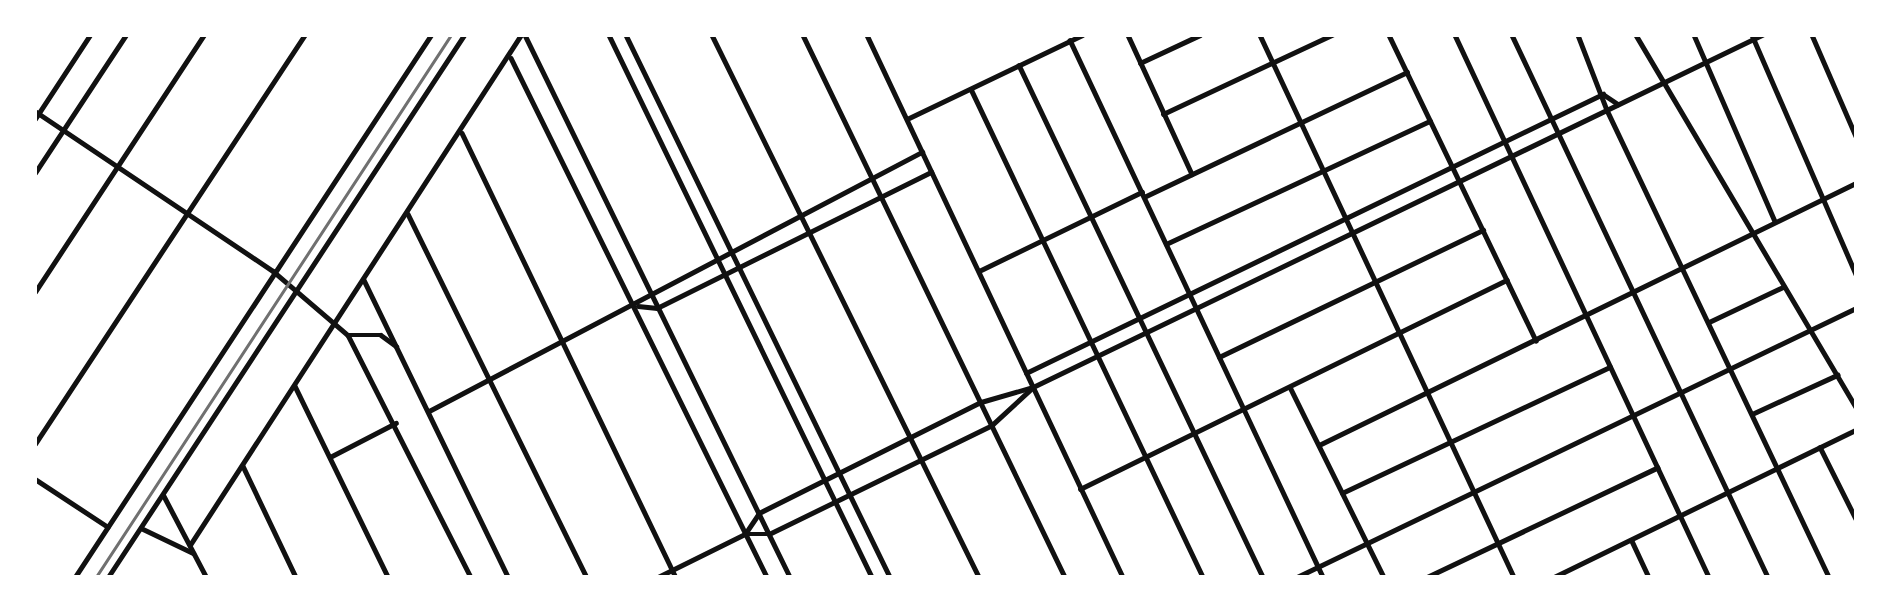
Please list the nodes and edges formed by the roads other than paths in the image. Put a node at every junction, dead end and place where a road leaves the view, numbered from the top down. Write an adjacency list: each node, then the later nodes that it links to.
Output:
1 (90, 35): 39 (street)
2 (126, 35): 46 (street)
3 (204, 35): 53 (street)
4 (305, 35): 67 (street)
5 (431, 35): 81 (street)
6 (464, 35): 92 (main road)
7 (523, 35): 28 (street); 89 (street)
8 (609, 35): 78 (street)
9 (626, 35): 77 (street)
10 (712, 35): 65 (street)
11 (803, 35): 59 (street)
12 (867, 35): 42 (street)
13 (1082, 35): 27 (street)
14 (1128, 35): 31 (street)
15 (1200, 35): 31 (street)
16 (1260, 35): 30 (street)
17 (1332, 35): 30 (street)
18 (1389, 35): 33 (street)
19 (1455, 35): 50 (street)
20 (1512, 35): 44 (street)
21 (1578, 35): 36 (street)
22 (1636, 35): 34 (street)
23 (1693, 35): 29 (street)
24 (1762, 35): 26 (street)
25 (1812, 35): 49 (street)
26 (1753, 37): 29 (street); 64 (street)
27 (1070, 40): 32 (street); 63 (street)
28 (510, 58): 47 (street); 94 (street)
29 (1705, 61): 34 (street); 70 (street)
30 (1273, 62): 40 (street); 45 (street)
31 (1140, 63): 40 (street)
32 (1019, 65): 35 (street); 68 (street)
33 (1407, 72): 43 (street); 45 (street)
34 (1664, 81): 37 (street); 74 (street)
35 (971, 89): 42 (street); 75 (street)
36 (1603, 94): 37 (street); 38 (street); 44 (street)
37 (1619, 105): 38 (street)
38 (1607, 110): 48 (street); 80 (street)
39 (37, 112): 41 (street); 46 (street)
40 (1163, 114): 58 (street)
41 (35, 119)
42 (907, 119): 51 (street)
43 (1430, 121): 54 (street); 55 (street)
44 (1553, 121): 48 (street); 50 (street)
45 (1301, 122): 55 (street); 58 (street)
46 (63, 129): 53 (street); 57 (street)
47 (461, 132): 66 (street); 108 (street)
48 (1560, 135): 52 (street); 93 (street)
49 (1856, 136)
50 (1505, 144): 52 (street); 54 (street)
51 (922, 152): 56 (street); 59 (street)
52 (1511, 158): 60 (street); 99 (street)
53 (116, 165): 67 (street); 91 (street)
54 (1454, 168): 60 (street); 69 (street)
55 (1324, 170): 69 (street); 76 (street)
56 (931, 172): 62 (street); 82 (street)
57 (35, 173)
58 (1192, 174): 63 (street)
59 (872, 176): 62 (street); 65 (street)
60 (1461, 181): 71 (street); 73 (street)
61 (1856, 183): 64 (street)
62 (881, 195): 72 (street); 122 (street)
63 (1143, 195): 68 (street); 76 (street)
64 (1824, 198): 70 (street); 83 (street)
65 (799, 212): 72 (street); 77 (street)
66 (408, 213): 85 (street); 116 (street)
67 (187, 214): 81 (street); 133 (street)
68 (1092, 216): 75 (street); 98 (street)
69 (1346, 218): 73 (street); 90 (street)
70 (1775, 221): 74 (street)
71 (1483, 230): 86 (street); 87 (street)
72 (809, 232): 79 (street); 132 (street)
73 (1353, 232): 87 (street); 96 (street)
74 (1749, 233): 80 (street); 88 (street)
75 (1043, 240): 82 (street); 106 (street)
76 (1166, 244): 90 (street)
77 (730, 248): 78 (street); 79 (street)
78 (715, 256): 84 (street); 89 (street)
79 (739, 268): 84 (street); 143 (street)
80 (1684, 269): 93 (street); 100 (street)
81 (273, 271): 92 (street); 156 (street)
82 (978, 271): 114 (street)
83 (1856, 274)
84 (725, 275): 95 (street); 145 (street)
85 (364, 280): 101 (street); 109 (street)
86 (1506, 280): 104 (street); 107 (street)
87 (1376, 282): 104 (street); 111 (street)
88 (1783, 286): 100 (street); 102 (street)
89 (649, 290): 94 (street); 95 (street)
90 (1188, 291): 96 (street); 98 (street)
91 (35, 292)
92 (295, 293): 101 (street); 150 (main road)
93 (1634, 293): 99 (street); 120 (street)
94 (637, 305): 95 (street); 108 (street); 158 (street)
95 (657, 308): 153 (street)
96 (1196, 308): 103 (street); 111 (street)
97 (1856, 308): 102 (street)
98 (1139, 314): 103 (street); 106 (street)
99 (1586, 317): 107 (street); 112 (street)
100 (1709, 321): 113 (street)
101 (333, 328): 105 (street); 117 (street)
102 (1810, 330): 113 (street); 115 (street)
103 (1148, 331): 110 (street); 131 (street)
104 (1400, 333): 119 (street); 121 (street)
105 (348, 335): 109 (street); 128 (street)
106 (1092, 340): 110 (street); 114 (street)
107 (1536, 341): 121 (street)
108 (563, 343): 116 (street); 166 (street)
109 (397, 347): 125 (street)
110 (1099, 355): 118 (street); 138 (street)
111 (1219, 357): 124 (street)
112 (1610, 367): 127 (street); 134 (street)
113 (1732, 369): 120 (street); 126 (street)
114 (1026, 373): 118 (street)
115 (1837, 375): 123 (street); 126 (street)
116 (490, 380): 125 (street); 174 (street)
117 (295, 386): 137 (street); 140 (street)
118 (1033, 387): 122 (street); 129 (street); 146 (street)
119 (1290, 387): 124 (street); 135 (street)
120 (1682, 393): 127 (street); 151 (street)
121 (1428, 394): 134 (street); 135 (street)
122 (981, 402): 129 (street); 132 (street)
123 (1856, 407)
124 (1244, 410): 131 (street); 165 (street)
125 (429, 411): 173 (street)
126 (1752, 414): 142 (street)
127 (1633, 415): 141 (street); 149 (street)
128 (396, 423): 137 (street); 172 (street)
129 (992, 425): 139 (street); 182 (street)
130 (1856, 430): 136 (street)
131 (1195, 433): 138 (street); 185 (street)
132 (910, 438): 139 (street); 143 (street)
133 (35, 444)
134 (1451, 444): 147 (street); 149 (street)
135 (1319, 446): 147 (street)
136 (1821, 447): 142 (street); 155 (street)
137 (330, 457): 171 (street)
138 (1147, 457): 146 (street); 184 (street)
139 (921, 460): 148 (street); 181 (street)
140 (242, 465): 162 (street); 170 (street)
141 (1657, 468): 154 (street); 161 (street)
142 (1780, 472): 151 (street); 195 (street)
143 (840, 473): 145 (street); 148 (street)
144 (35, 479): 156 (street)
145 (826, 480): 152 (street); 153 (street)
146 (1080, 489): 183 (street)
147 (1342, 493): 163 (street)
148 (850, 494): 152 (street); 180 (street)
149 (1475, 494): 161 (street); 163 (street)
150 (163, 495): 157 (main road); 162 (main road)
151 (1730, 496): 154 (street); 194 (street)
152 (836, 501): 159 (street); 179 (street)
153 (759, 513): 158 (street); 159 (street)
154 (1681, 517): 160 (street); 193 (street)
155 (1856, 519)
156 (108, 527): 167 (street)
157 (141, 528): 164 (street); 168 (main road)
158 (746, 534): 159 (street); 166 (street); 177 (street)
159 (769, 534): 178 (street)
160 (1632, 541): 191 (street); 192 (street)
161 (1498, 542): 189 (street); 190 (street)
162 (190, 545): 164 (main road)
163 (1368, 545): 165 (street); 188 (street)
164 (194, 554): 169 (main road)
165 (1318, 568): 186 (street); 187 (street)
166 (673, 570): 175 (street); 176 (street)
167 (75, 577)
168 (108, 577)
169 (206, 577)
170 (296, 577)
171 (388, 577)
172 (471, 577)
173 (508, 577)
174 (587, 577)
175 (658, 577)
176 (676, 577)
177 (767, 577)
178 (790, 577)
179 (872, 577)
180 (890, 577)
181 (979, 577)
182 (1065, 577)
183 (1122, 577)
184 (1203, 577)
185 (1262, 577)
186 (1297, 577)
187 (1323, 577)
188 (1384, 577)
189 (1426, 577)
190 (1514, 577)
191 (1554, 577)
192 (1649, 577)
193 (1709, 577)
194 (1768, 577)
195 (1829, 577)

